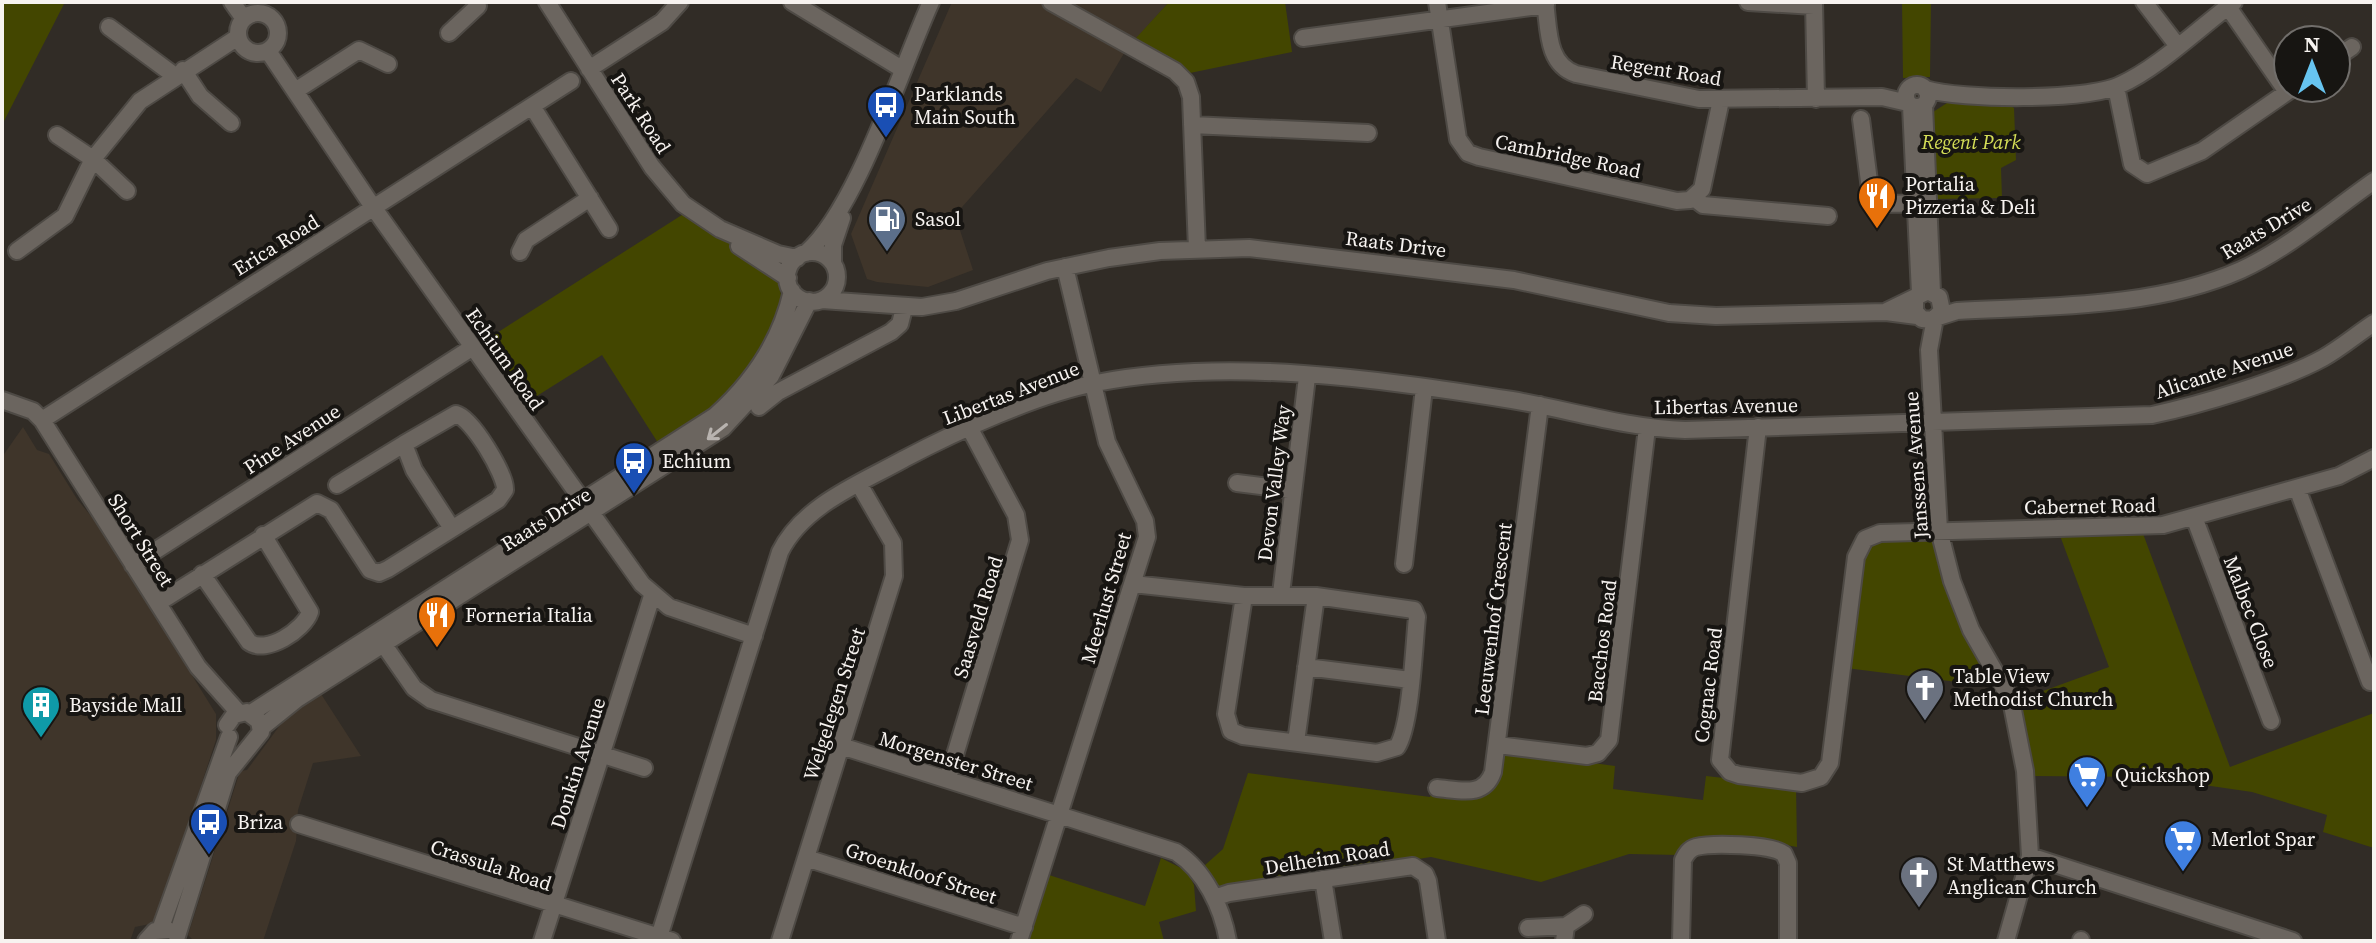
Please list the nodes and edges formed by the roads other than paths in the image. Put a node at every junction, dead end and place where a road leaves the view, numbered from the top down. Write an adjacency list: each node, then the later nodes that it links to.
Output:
1 (232, 2): 15 (street)
2 (547, 2): 25 (street, Park Road)
3 (931, 2): 26 (street)
4 (1051, 2): 38 (street)
5 (1437, 2): 16 (street)
6 (1748, 2): 10 (street)
7 (2144, 2): 21 (street)
8 (479, 3): 18 (street)
9 (1546, 3): 16 (street); 33 (street, Regent Road)
10 (1814, 4): 31 (street)
11 (2231, 4): 21 (street, Regent Road); 24 (street)
12 (676, 5): 25 (street)
13 (268, 8): 15 (street); 22 (street)
14 (793, 9): 26 (street)
15 (244, 19): 19 (street)
16 (1439, 20): 20 (street); 46 (street, Cambridge Road)
17 (109, 27): 27 (street)
18 (449, 33)
19 (238, 37): 22 (street); 27 (street)
20 (1303, 38)
21 (2177, 45): 29 (street, Regent Road)
22 (268, 51): 30 (street, Echium Road)
23 (388, 64): 30 (street)
24 (2272, 64)
25 (589, 69): 51 (street, Park Road)
26 (902, 69): 43 (street)
27 (179, 73): 37 (street); 41 (street)
28 (571, 81): 35 (street, Erica Road)
29 (2116, 87): 32 (street, Regent Road); 34 (street)
30 (295, 91): 48 (street, Echium Road)
31 (1816, 99): 32 (street, Regent Road); 33 (street, Regent Road)
32 (1917, 99): 47 (street, Janssens Avenue)
33 (1721, 100): 46 (street)
34 (2272, 102)
35 (532, 106): 45 (street); 48 (street, Erica Road)
36 (1861, 119): 47 (street)
37 (231, 123)
38 (1192, 125): 39 (street); 52 (street)
39 (1368, 133)
40 (57, 135): 41 (street)
41 (93, 159): 44 (street); 53 (street)
42 (2374, 181): 61 (street, Raats Drive)
43 (851, 186): 55 (street); 57 (street)
44 (127, 191)
45 (590, 198): 50 (street); 54 (street)
46 (1694, 198): 49 (street)
47 (1922, 203): 61 (street, Janssens Avenue)
48 (373, 207): 64 (street, Echium Road); 71 (street, Erica Road)
49 (1828, 216)
50 (609, 229)
51 (720, 229): 55 (street, Park Road); 58 (street, Park Road)
52 (1197, 249): 56 (street, Raats Drive); 61 (street, Raats Drive)
53 (17, 251)
54 (520, 252)
55 (801, 256): 57 (street); 58 (street)
56 (1065, 267): 62 (street, Raats Drive); 66 (street, Meerlust Street)
57 (835, 268): 59 (street); 60 (street)
58 (790, 285): 59 (street); 83 (street, Raats Drive)
59 (815, 301): 60 (street, Raats Drive); 83 (street, Raats Drive, one-way to 83)
60 (863, 301): 62 (street, Raats Drive)
61 (1927, 306): 72 (street, Janssens Avenue)
62 (904, 308): 70 (street)
63 (2374, 323): 72 (street, Alicante Avenue)
64 (473, 347): 83 (street, Echium Road); 89 (street, Pine Avenue)
65 (1307, 377): 66 (street, Libertas Avenue); 67 (street, Libertas Avenue); 82 (street, Devon Valley Way)
66 (1094, 383): 73 (street, Libertas Avenue); 91 (street, Meerlust Street)
67 (1424, 388): 69 (street, Libertas Avenue); 88 (street)
68 (2, 400): 71 (street)
69 (1540, 405): 75 (street, Libertas Avenue); 106 (street, Leeuwenhof Crescent)
70 (759, 407)
71 (42, 420): 89 (street, Short Street)
72 (1931, 420): 74 (street, Libertas Avenue); 86 (street, Janssens Avenue)
73 (969, 427): 79 (street, Libertas Avenue); 111 (street, Saasveld Road)
74 (1758, 427): 75 (street, Libertas Avenue); 86 (street, Cognac Road)
75 (1647, 428): 106 (street, Bacchos Road)
76 (404, 444): 80 (street); 85 (street); 85 (street)
77 (2374, 458): 81 (street, Cabernet Road)
78 (1237, 483): 82 (street)
79 (859, 484): 97 (street, Libertas Avenue); 108 (street, Welgelegen Street)
80 (337, 485)
81 (2297, 488): 84 (street, Cabernet Road); 101 (street)
82 (1293, 490): 92 (street, Devon Valley Way)
83 (587, 508): 93 (street, Echium Road); 98 (street, Raats Drive); 103 (street, Raats Drive)
84 (2194, 517): 86 (street, Cabernet Road); 102 (street, Malbec Close)
85 (451, 527): 87 (street)
86 (1939, 530): 115 (street, Janssens Avenue)
87 (263, 535): 90 (street); 90 (street)
88 (1404, 564)
89 (133, 565): 96 (street, Short Street)
90 (202, 574): 96 (street)
91 (1133, 584): 94 (street); 113 (street, Meerlust Street)
92 (1281, 594): 94 (street); 95 (street)
93 (652, 596): 97 (street, Echium Road); 109 (street, Donkin Avenue)
94 (1244, 596): 105 (street)
95 (1316, 596): 99 (street); 100 (street)
96 (158, 603): 103 (street, Short Street)
97 (754, 636): 126 (street, Libertas Avenue)
98 (384, 645): 104 (street, Raats Drive); 109 (street)
99 (1306, 667): 100 (street); 105 (street)
100 (1410, 680): 105 (street)
101 (2370, 682)
102 (2271, 721)
103 (237, 722): 104 (street, Short Street); 107 (street); 122 (street)
104 (261, 728): 107 (street, Raats Drive)
105 (1296, 742)
106 (1498, 745): 112 (street, Leeuwenhof Crescent)
107 (247, 746): 125 (street)
108 (841, 746): 111 (street, Morgenster Street); 116 (street, Welgelegen Street)
109 (602, 755): 110 (street); 119 (street, Donkin Avenue)
110 (644, 768)
111 (948, 778): 113 (street, Morgenster Street)
112 (1437, 788)
113 (1059, 815): 118 (street, Morgenster Street); 123 (street, Meerlust Street)
114 (299, 824): 119 (street, Crassula Road)
115 (2030, 856): 135 (street, Janssens Avenue); 136 (street)
116 (806, 858): 123 (street, Groenkloof Street); 129 (street, Welgelegen Street)
117 (1323, 879): 118 (street, Delheim Road); 131 (street); 132 (street, Delheim Road)
118 (1214, 898): 130 (street, Morgenster Street)
119 (553, 906): 126 (street, Crassula Road); 128 (street, Donkin Avenue)
120 (1584, 914): 124 (street)
121 (1528, 928): 124 (street)
122 (160, 930): 125 (street); 127 (street)
123 (1022, 934)
124 (1565, 934)
125 (179, 938)
126 (666, 939)
127 (146, 941)
128 (542, 941)
129 (780, 941)
130 (1228, 941)
131 (1333, 941)
132 (1437, 941)
133 (1681, 941): 134 (street)
134 (1788, 941)
135 (2006, 941)
136 (2293, 941)

